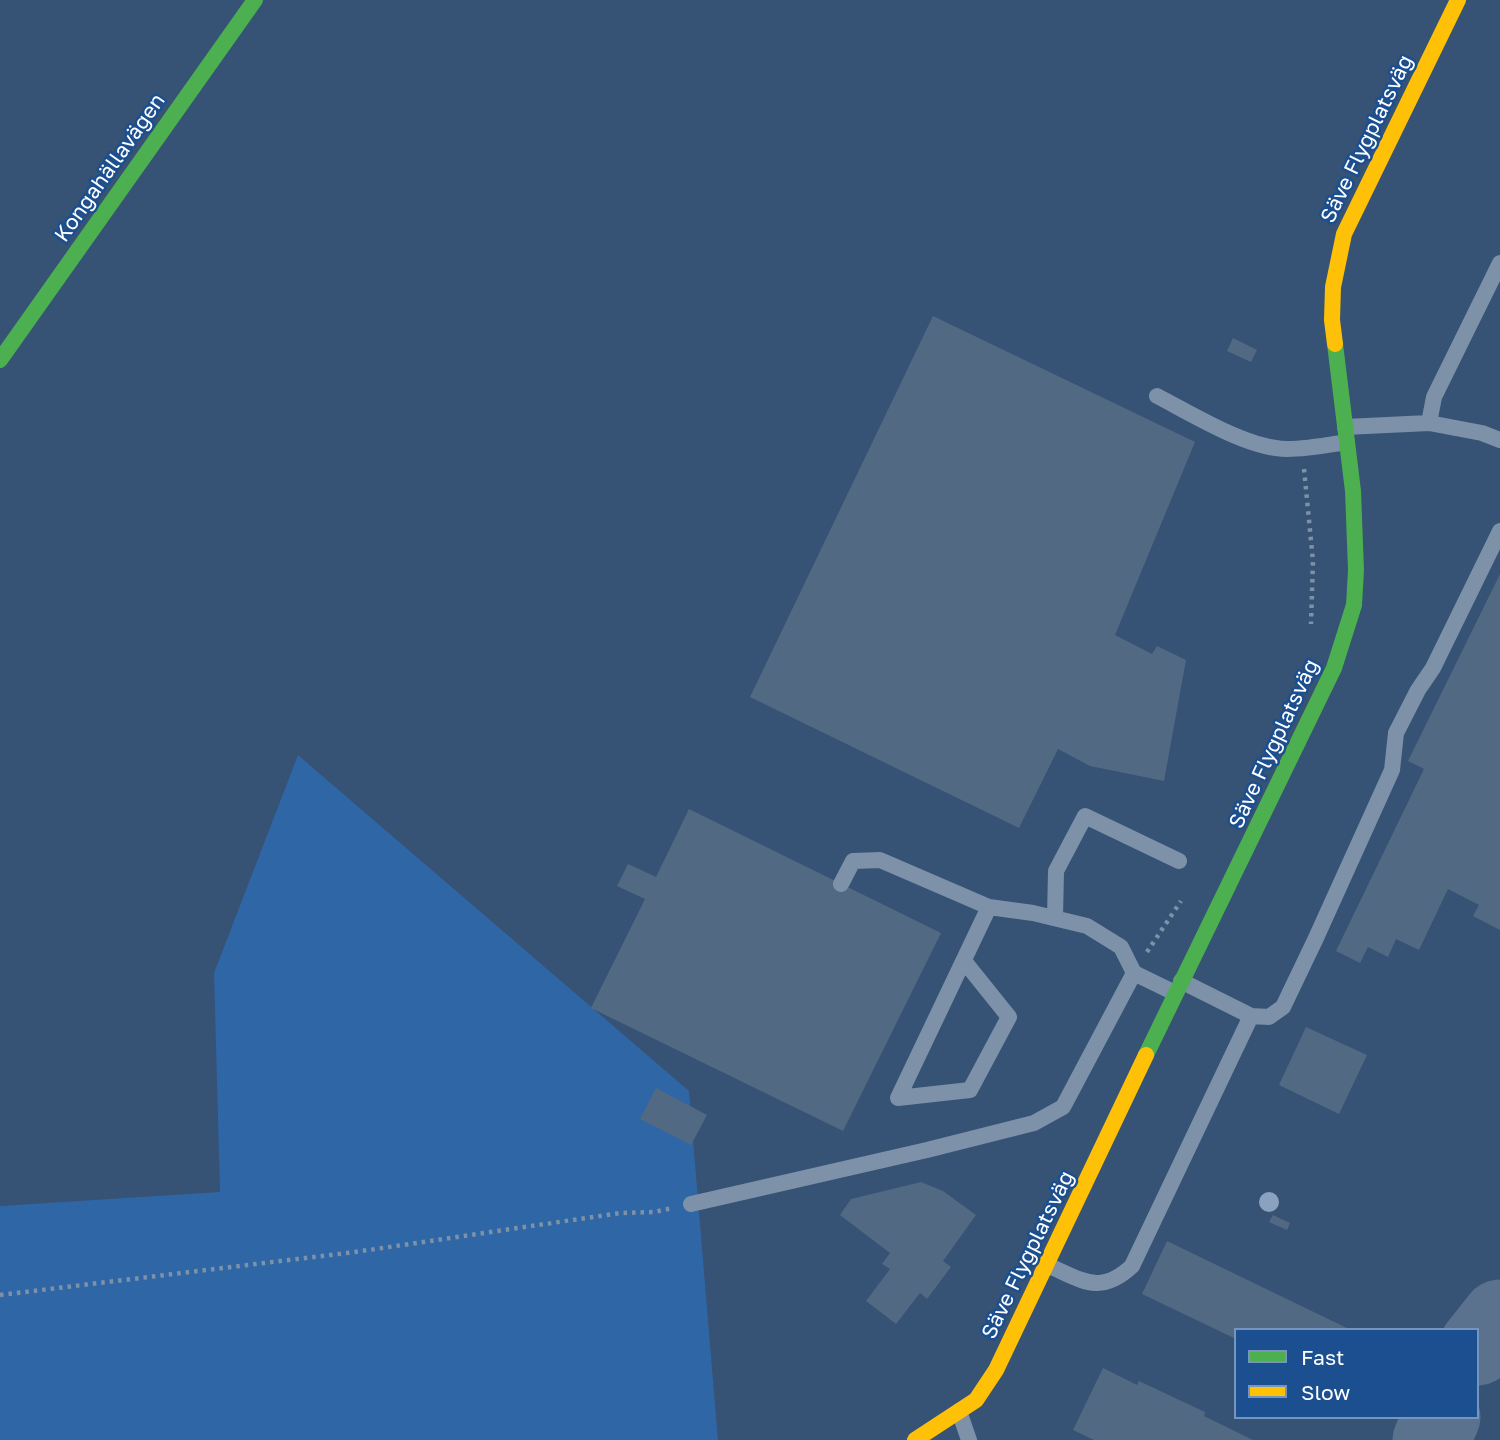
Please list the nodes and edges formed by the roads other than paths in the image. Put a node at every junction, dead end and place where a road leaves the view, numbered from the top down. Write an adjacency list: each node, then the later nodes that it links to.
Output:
1 (255, 0): 4 (street, Kongahällavägen)
2 (1458, 0): 7 (street, Säve Flygplatsväg)
3 (1500, 264): 6 (lane)
4 (0, 360)
5 (1157, 396): 7 (lane)
6 (1429, 423): 7 (lane); 8 (lane)
7 (1346, 434): 16 (street, Säve Flygplatsväg)
8 (1500, 440)
9 (1500, 531): 17 (lane)
10 (1179, 861): 13 (lane)
11 (841, 884): 12 (lane)
12 (989, 908): 13 (lane); 14 (lane)
13 (1055, 918): 15 (lane)
14 (964, 961): 14 (lane)
15 (1134, 973): 16 (lane); 18 (lane)
16 (1178, 987): 17 (lane); 19 (street, Säve Flygplatsväg)
17 (1251, 1016): 19 (lane)
18 (691, 1204)
19 (1047, 1265): 20 (street, Säve Flygplatsväg)
20 (959, 1411): 21 (street, Säve Flygplatsväg); 22 (lane)
21 (915, 1440)
22 (969, 1440)

